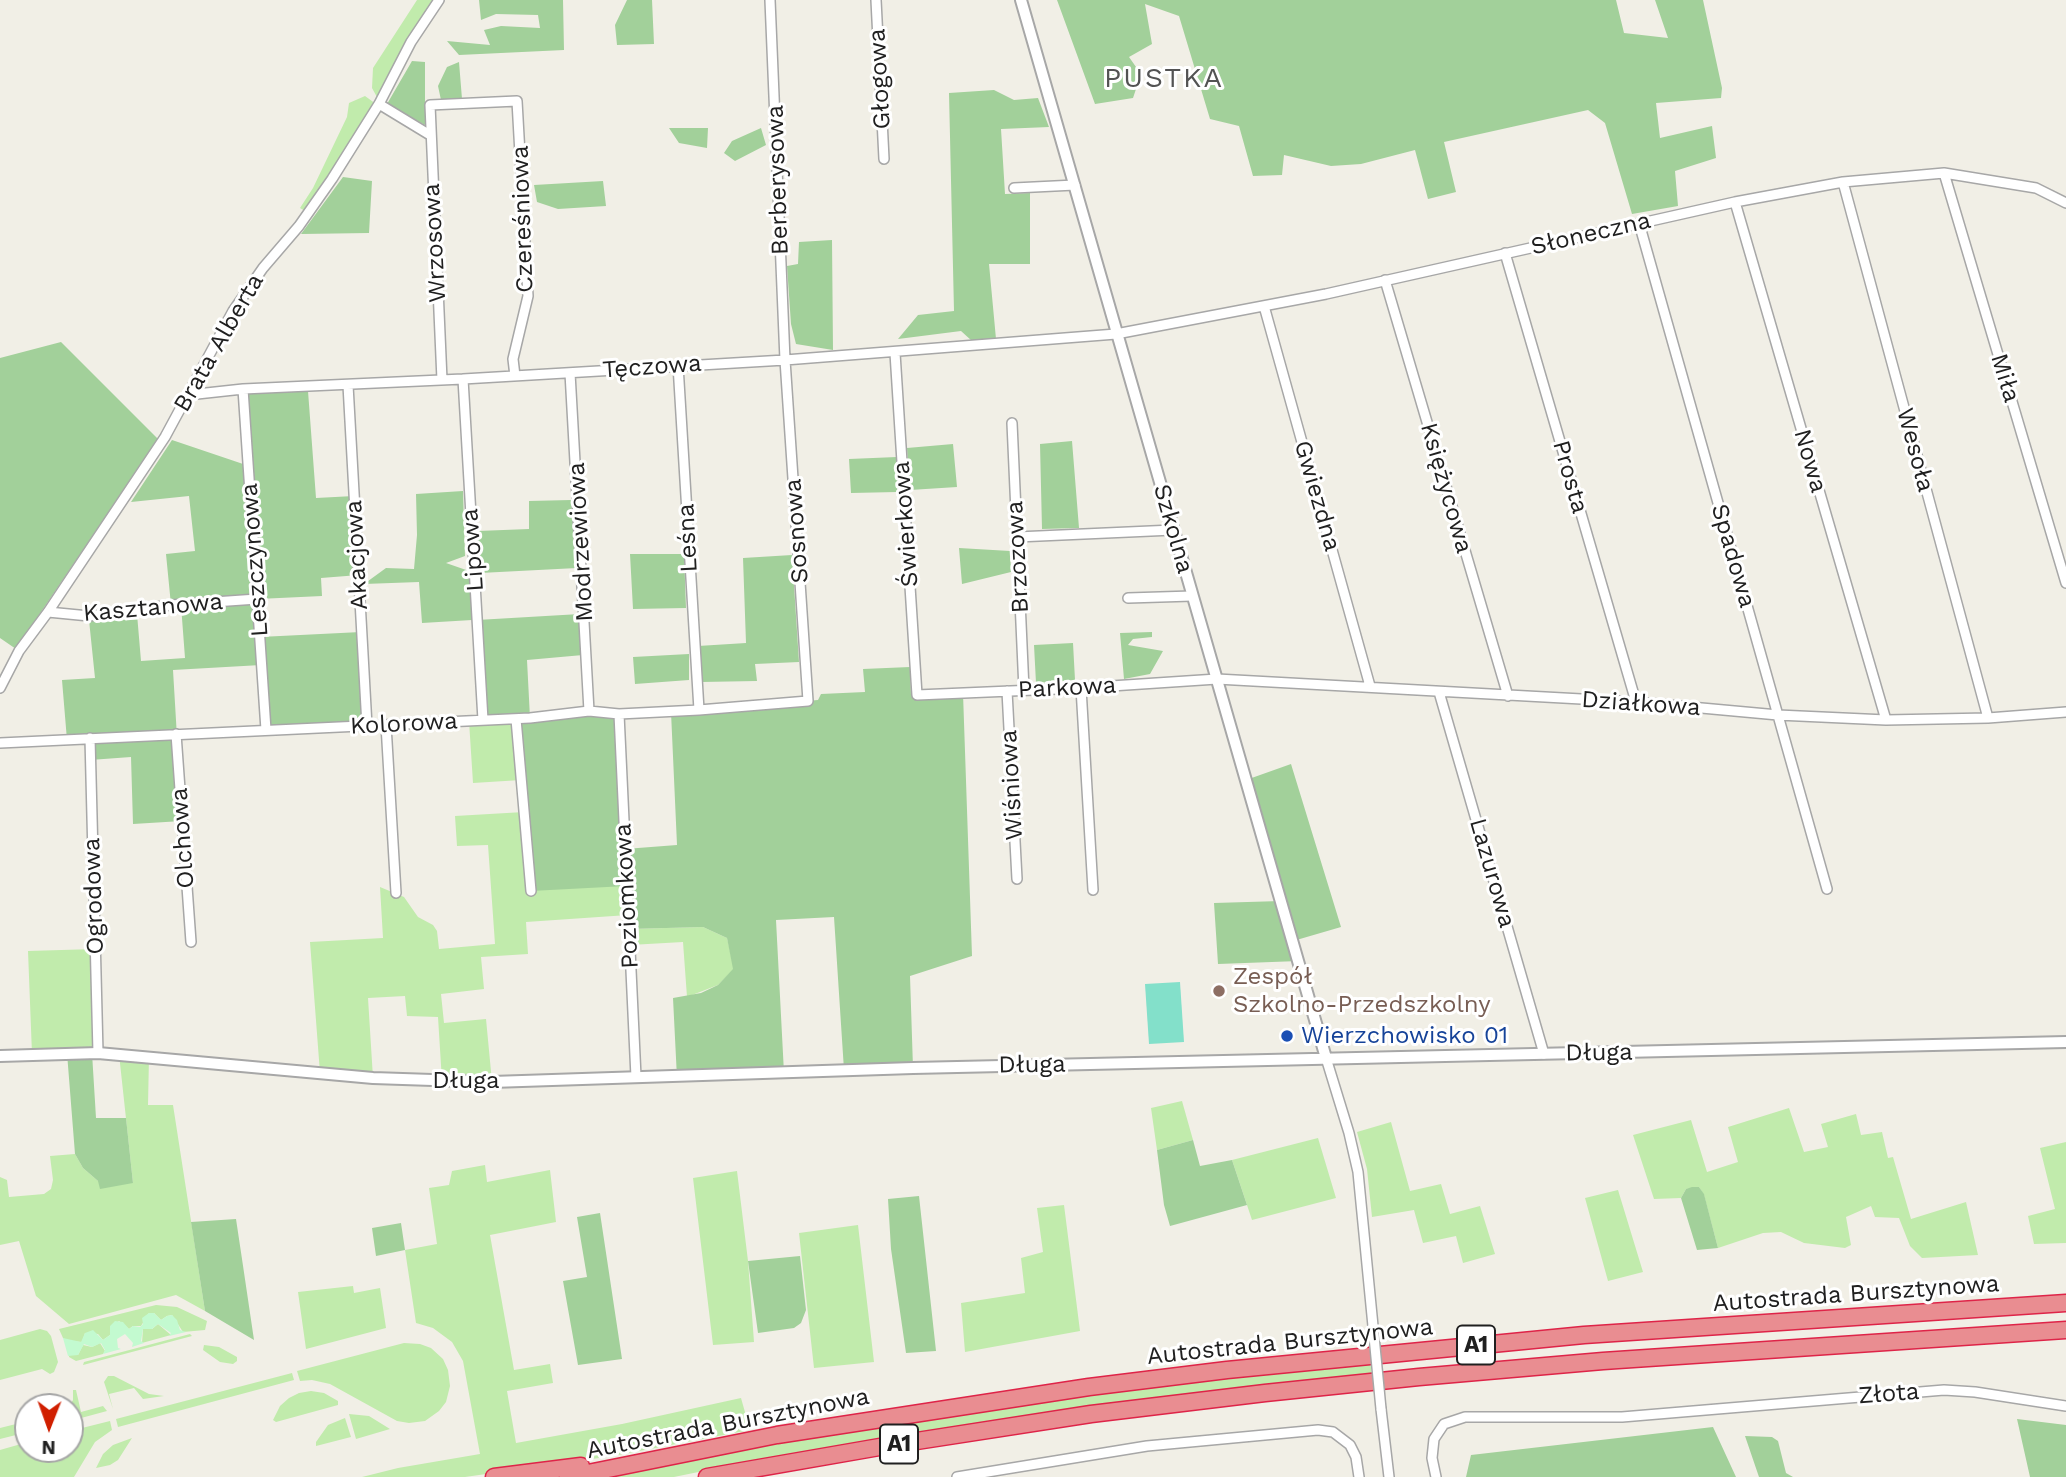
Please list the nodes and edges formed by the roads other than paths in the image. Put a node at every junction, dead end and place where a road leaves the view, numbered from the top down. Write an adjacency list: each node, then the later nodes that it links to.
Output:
1 (439, 0): 6 (street, Brata Alberta)
2 (770, 0): 21 (street, Berberysowa)
3 (876, 0): 8 (street, Głogowa)
4 (1021, 0): 11 (street, Szkolna)
5 (517, 102): 7 (street, Wrzosowa); 24 (street, Czereśniowa)
6 (379, 104): 7 (street); 29 (street, Brata Alberta)
7 (430, 135): 26 (street, Wrzosowa)
8 (884, 159)
9 (1944, 173): 10 (street, Słoneczna); 14 (street, Słoneczna); 33 (street, Miła)
10 (1843, 182): 13 (street, Słoneczna); 54 (street, Wesoła)
11 (1075, 185): 12 (street); 19 (street, Szkolna)
12 (1014, 188)
13 (1735, 202): 15 (street, Słoneczna); 57 (street, Nowa)
14 (2066, 204)
15 (1639, 223): 16 (street, Słoneczna); 53 (street, Spadowa)
16 (1505, 253): 17 (street, Słoneczna); 48 (street, Prosta)
17 (1385, 280): 18 (street, Słoneczna); 46 (street, Księżycowa)
18 (1264, 306): 19 (street, Słoneczna); 39 (street, Gwiezdna)
19 (1116, 334): 20 (street, Tęczowa); 31 (street, Szkolna)
20 (895, 353): 21 (street, Tęczowa); 45 (street, Świerkowa)
21 (785, 360): 22 (street, Tęczowa); 47 (street, Sosnowa)
22 (678, 365): 23 (street, Tęczowa); 49 (street, Leśna)
23 (570, 373): 24 (street, Tęczowa); 50 (street, Modrzewiowa)
24 (515, 376): 25 (street, Tęczowa)
25 (463, 379): 26 (street, Tęczowa); 56 (street, Lipowa)
26 (442, 380): 27 (street, Tęczowa)
27 (348, 384): 28 (street, Tęczowa); 59 (street, Akacjowa)
28 (243, 389): 29 (street, Tęczowa); 36 (street, Leszczynowa)
29 (188, 395): 37 (street, Brata Alberta)
30 (1012, 423): 32 (street, Brzozowa)
31 (1173, 530): 32 (street); 34 (street, Szkolna)
32 (1017, 537): 42 (street, Brzozowa)
33 (2066, 583)
34 (1192, 596): 35 (street); 38 (street, Szkolna)
35 (1128, 598)
36 (257, 599): 37 (street, Kasztanowa); 60 (street, Leszczynowa)
37 (48, 612): 40 (street, Brata Alberta)
38 (1217, 679): 39 (street, Działkowa); 41 (street, Parkowa); 74 (street, Szkolna)
39 (1370, 686): 44 (street, Działkowa)
40 (0, 688)
41 (1081, 688): 42 (street, Parkowa); 66 (street)
42 (1024, 690): 43 (street, Parkowa)
43 (1007, 691): 45 (street, Parkowa); 64 (street, Wiśniowa)
44 (1439, 692): 46 (street, Działkowa); 72 (street, Lazurowa)
45 (917, 695)
46 (1508, 696): 48 (street, Działkowa)
47 (808, 701): 49 (street, Kolorowa)
48 (1636, 702): 53 (street, Działkowa)
49 (699, 710): 52 (street, Kolorowa)
50 (589, 711): 52 (street, Kolorowa); 55 (street, Kolorowa)
51 (2066, 712): 54 (street, Działkowa)
52 (619, 714): 75 (street, Poziomkowa)
53 (1778, 715): 57 (street, Działkowa); 65 (street, Spadowa)
54 (1988, 718): 57 (street, Działkowa)
55 (516, 719): 56 (street, Kolorowa); 67 (street)
56 (483, 720): 58 (street, Kolorowa)
57 (1885, 720)
58 (386, 725): 59 (street, Kolorowa); 68 (street)
59 (367, 726): 60 (street, Kolorowa)
60 (266, 730): 61 (street, Kolorowa)
61 (176, 734): 62 (street, Kolorowa); 69 (street, Olchowa)
62 (90, 738): 63 (street, Kolorowa); 71 (street, Ogrodowa)
63 (0, 743)
64 (1017, 879)
65 (1826, 889)
66 (1093, 890)
67 (531, 891)
68 (396, 893)
69 (191, 942)
70 (2066, 1042): 72 (street, Długa)
71 (98, 1053): 73 (street, Długa); 75 (street, Długa)
72 (1544, 1054): 74 (street, Długa)
73 (0, 1056)
74 (1326, 1058): 75 (street, Długa); 85 (street, bridge)
75 (636, 1077)
76 (2066, 1303): 79 (highway, Autostrada Bursztynowa / A1)
77 (2066, 1330): 82 (highway, Autostrada Bursztynowa / A1)
78 (2066, 1406): 86 (street, Złota)
79 (701, 1450): 80 (highway); 81 (highway, Autostrada Bursztynowa / A1)
80 (494, 1477)
81 (568, 1477)
82 (708, 1477)
83 (957, 1477): 84 (street)
84 (1359, 1477)
85 (1389, 1477)
86 (1436, 1477)

